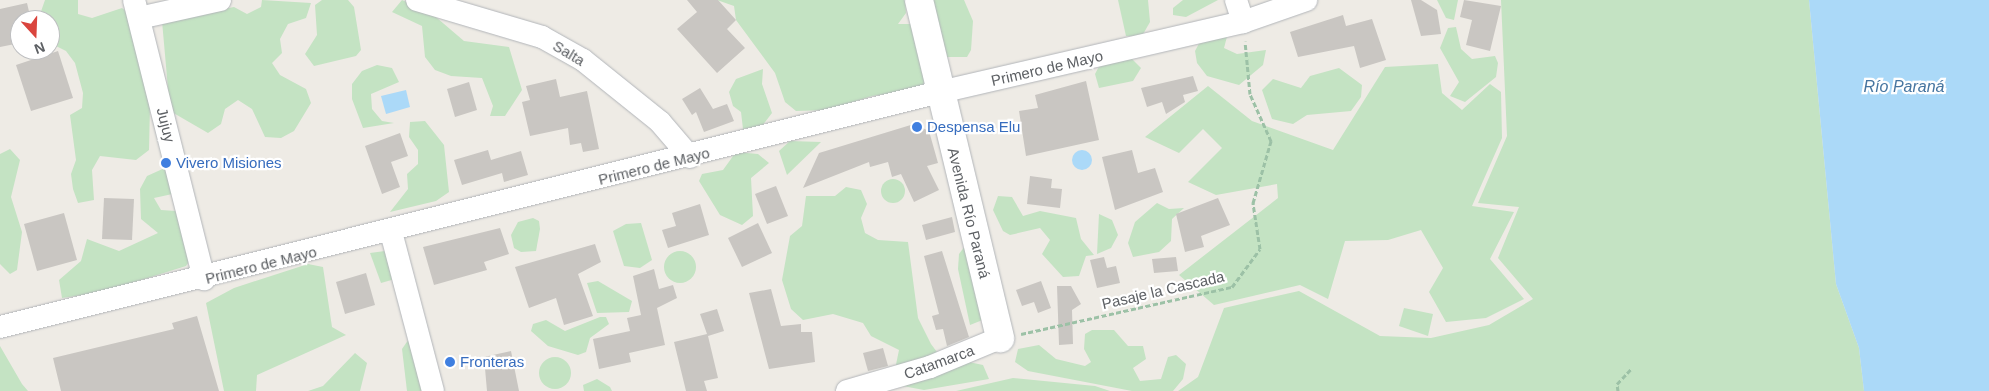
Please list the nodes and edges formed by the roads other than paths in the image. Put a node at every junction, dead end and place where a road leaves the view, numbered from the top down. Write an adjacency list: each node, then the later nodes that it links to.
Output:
1 (220, 0): 6 (street)
2 (417, 0): 9 (street, Salta)
3 (1236, 0): 7 (street)
4 (1306, 0): 7 (street, Primero de Mayo)
5 (918, 2): 8 (main road, Avenida Río Paraná)
6 (136, 9): 11 (street, Jujuy)
7 (1243, 22): 8 (street, Primero de Mayo)
8 (940, 92): 9 (street, Primero de Mayo); 13 (main road, Avenida Río Paraná)
9 (690, 157): 10 (street, Primero de Mayo)
10 (390, 232): 11 (street, Primero de Mayo); 14 (street)
11 (204, 279): 12 (street, Primero de Mayo)
12 (0, 328)
13 (1000, 338): 15 (street, Catamarca)
14 (433, 391)
15 (847, 391)

